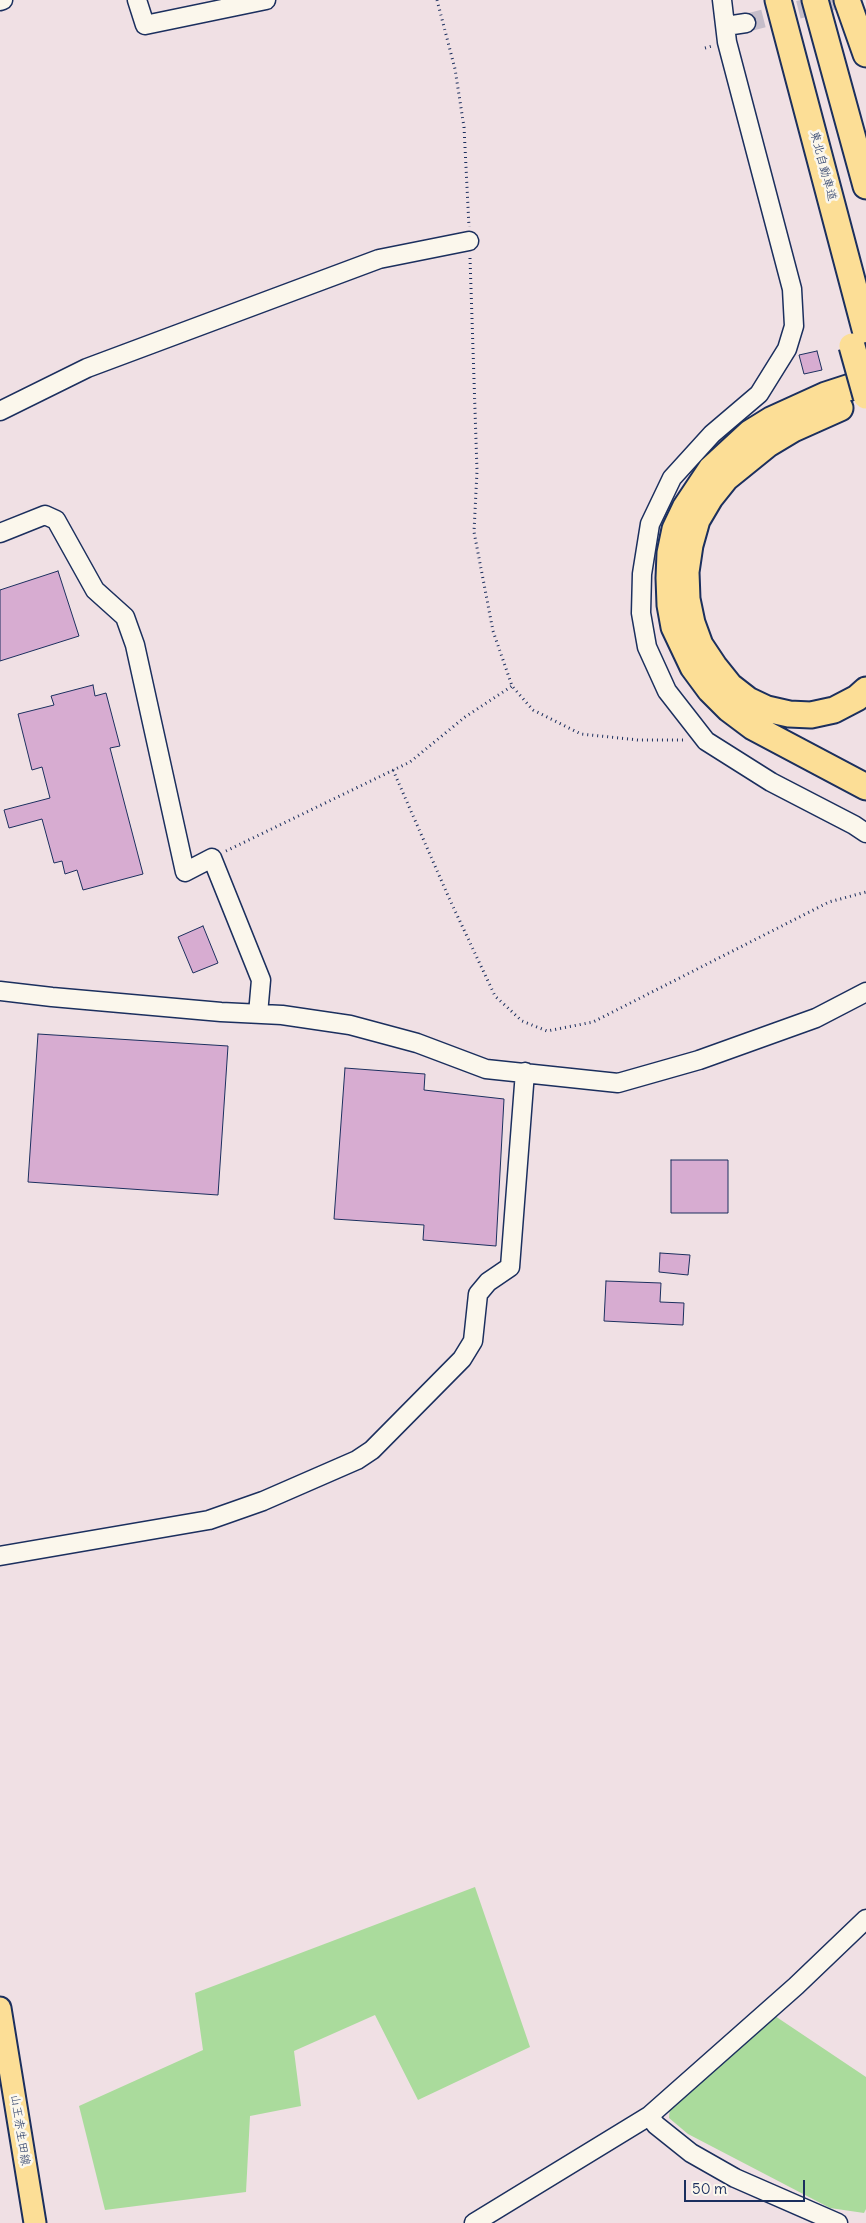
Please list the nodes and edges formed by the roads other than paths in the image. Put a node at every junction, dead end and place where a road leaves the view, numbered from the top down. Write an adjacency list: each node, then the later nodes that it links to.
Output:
1 (137, 0): 7 (street)
2 (266, 0): 7 (street)
3 (722, 0): 9 (street)
4 (778, 0): 13 (highway)
5 (815, 0): 11 (highway)
6 (847, 0): 10 (highway)
7 (241, 2)
8 (746, 24): 9 (street)
9 (726, 26): 20 (street)
10 (866, 54)
11 (866, 186)
12 (470, 241): 16 (street)
13 (859, 339): 15 (highway, bridge)
14 (866, 382): 19 (highway)
15 (866, 398): 18 (highway)
16 (0, 411)
17 (0, 533): 23 (street)
18 (866, 690)
19 (866, 787)
20 (866, 833)
21 (0, 991): 23 (street)
22 (866, 992): 24 (street)
23 (258, 1014): 24 (street)
24 (525, 1072): 25 (street)
25 (0, 1556)
26 (866, 1919): 28 (street)
27 (0, 2008): 29 (main road, 山王赤生田線)
28 (649, 2116): 30 (street); 31 (street)
29 (35, 2223)
30 (474, 2223)
31 (838, 2223)

